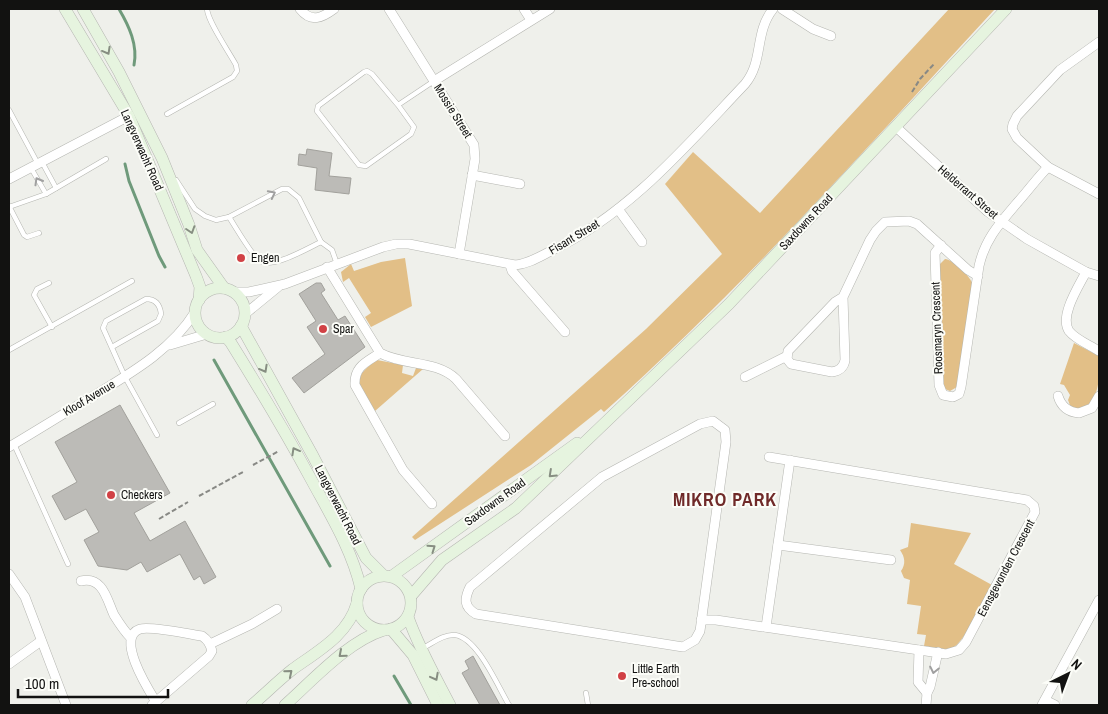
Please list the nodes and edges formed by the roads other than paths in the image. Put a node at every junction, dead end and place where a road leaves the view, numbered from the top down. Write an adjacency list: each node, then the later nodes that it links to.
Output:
1 (65, 9): 19 (street, Langverwacht Road)
2 (83, 9): 23 (street, Langverwacht Road, one-way to 23)
3 (208, 9): 18 (lane)
4 (300, 9): 5 (street)
5 (334, 9)
6 (389, 9): 15 (street, Mossie Street)
7 (524, 9): 12 (street)
8 (550, 9): 12 (street)
9 (773, 9): 34 (street, Fisant Street)
10 (782, 9): 13 (street)
11 (1006, 9): 22 (street, Saxdowns Road)
12 (531, 20): 15 (street)
13 (831, 36)
14 (1099, 42): 26 (street)
15 (434, 81): 16 (lane); 27 (street, Mossie Street)
16 (398, 106): 16 (lane)
17 (9, 110): 20 (lane)
18 (167, 114)
19 (129, 116): 25 (street); 53 (street, Langverwacht Road)
20 (15, 121): 21 (lane); 25 (lane)
21 (9, 124)
22 (896, 128): 36 (street, Helderrant Street); 73 (street, Saxdowns Road)
23 (162, 158): 35 (lane); 51 (street, Langverwacht Road, one-way to 51)
24 (106, 159): 30 (lane)
25 (37, 164): 28 (street); 30 (lane); 31 (lane, one-way to 25)
26 (1048, 167): 32 (street); 36 (street, Roosmaryn Crescent)
27 (472, 175): 29 (street); 41 (street, Mossie Street)
28 (9, 179)
29 (520, 184)
30 (56, 188): 31 (lane)
31 (46, 194): 33 (lane)
32 (1099, 194)
33 (9, 207): 37 (lane)
34 (618, 209): 39 (street); 43 (street, Fisant Street)
35 (229, 217): 38 (lane); 38 (lane, one-way to 38)
36 (1001, 221): 45 (street, Helderrant Street); 46 (street, Roosmaryn Crescent)
37 (39, 232)
38 (321, 242): 42 (lane)
39 (642, 242)
40 (941, 245): 46 (street); 46 (street, Roosmaryn Crescent); 52 (street)
41 (459, 254): 42 (street, Fisant Street); 43 (street, Fisant Street)
42 (337, 264): 44 (street, Fisant Street)
43 (510, 264): 58 (street)
44 (327, 267): 50 (street, Fisant Street); 65 (street)
45 (1086, 272): 47 (street, Helderrant Street); 64 (street)
46 (978, 276)
47 (1099, 276)
48 (132, 280): 57 (lane)
49 (49, 283): 57 (lane)
50 (278, 286): 51 (street, Fisant Street); 55 (street, Fisant Street)
51 (229, 290): 53 (street); 55 (street)
52 (843, 297): 66 (street); 66 (street)
53 (199, 300): 54 (street)
54 (196, 312): 59 (street); 61 (street, Kloof Avenue)
55 (245, 314): 56 (street)
56 (241, 326): 60 (street); 84 (street, Langverwacht Road, one-way to 84)
57 (52, 327): 63 (lane)
58 (565, 332)
59 (207, 334): 60 (street); 61 (street, Kloof Avenue)
60 (226, 337): 86 (street, Langverwacht Road, one-way to 60)
61 (168, 346): 67 (street, Kloof Avenue)
62 (112, 347): 62 (lane); 67 (lane)
63 (9, 350)
64 (1099, 351)
65 (380, 353): 75 (street); 79 (street)
66 (787, 356): 68 (street)
67 (125, 377): 74 (lane); 76 (street, Kloof Avenue)
68 (745, 378)
69 (1058, 396): 70 (street)
70 (1099, 396)
71 (213, 404): 72 (lane)
72 (179, 423)
73 (599, 427): 84 (street, Saxdowns Road, one-way to 73); 87 (street, Saxdowns Road, one-way to 87)
74 (157, 435)
75 (505, 436)
76 (11, 446): 82 (lane)
77 (769, 457): 78 (street, Eensgevonden Crescent)
78 (790, 460): 80 (street); 100 (street, Eensgevonden Crescent)
79 (432, 504)
80 (778, 545): 81 (street); 93 (street)
81 (891, 560)
82 (68, 564)
83 (9, 574): 96 (street)
84 (387, 576): 86 (street); 87 (street)
85 (81, 581): 95 (street)
86 (360, 589): 89 (street)
87 (411, 596): 91 (street)
88 (1099, 600): 104 (street)
89 (357, 602): 94 (street); 107 (street, one-way to 89)
90 (277, 609): 97 (street)
91 (408, 617): 94 (street); 98 (street)
92 (701, 620): 92 (street); 93 (street, Eensgevonden Crescent)
93 (766, 627): 99 (street, Eensgevonden Crescent)
94 (388, 630): 108 (street, one-way to 108); 109 (street)
95 (131, 638): 97 (street); 105 (street)
96 (42, 641): 101 (street); 106 (street)
97 (210, 644): 105 (street)
98 (421, 650): 110 (street, one-way to 110); 111 (lane)
99 (919, 650): 100 (street, Eensgevonden Crescent); 103 (street)
100 (938, 652): 103 (street, one-way to 103)
101 (9, 664)
102 (586, 693): 112 (lane)
103 (926, 693): 113 (street)
104 (1044, 702): 114 (street)
105 (154, 703)
106 (66, 705)
107 (252, 705)
108 (285, 705)
109 (438, 705)
110 (450, 705)
111 (509, 705)
112 (588, 705)
113 (926, 705)
114 (1056, 705)

